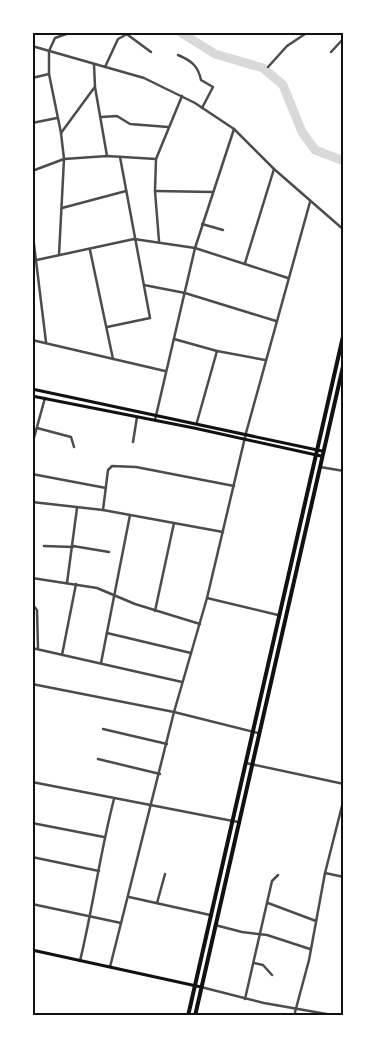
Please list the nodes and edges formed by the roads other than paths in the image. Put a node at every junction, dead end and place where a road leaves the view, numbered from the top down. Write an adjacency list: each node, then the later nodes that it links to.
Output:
1 (72, 32): 6 (street)
2 (308, 32): 12 (street)
3 (129, 34): 7 (street); 11 (street)
4 (344, 38): 8 (street)
5 (32, 46): 6 (street)
6 (50, 51): 10 (street); 13 (street)
7 (151, 52)
8 (331, 52)
9 (178, 55): 17 (street)
10 (94, 64): 11 (street); 15 (street)
11 (105, 67): 16 (street)
12 (268, 67)
13 (49, 74): 14 (street); 19 (street)
14 (32, 78)
15 (95, 87): 18 (street); 23 (street)
16 (182, 96): 17 (street); 21 (street)
17 (202, 108): 22 (street)
18 (101, 117): 21 (street); 24 (street)
19 (57, 118): 20 (street); 23 (street)
20 (32, 123)
21 (168, 127): 27 (street)
22 (234, 129): 28 (street); 32 (street)
23 (61, 133): 26 (street)
24 (107, 156): 25 (street); 26 (street)
25 (120, 157): 27 (street); 30 (street)
26 (64, 159): 29 (street); 34 (street)
27 (156, 159): 31 (street)
28 (274, 169): 33 (street); 46 (street)
29 (32, 171)
30 (126, 191): 34 (street); 39 (street)
31 (155, 191): 32 (street); 40 (street)
32 (213, 192): 35 (street)
33 (310, 202): 38 (street); 47 (street)
34 (61, 209): 43 (street)
35 (202, 224): 37 (street); 41 (street)
36 (32, 228): 44 (street)
37 (223, 230)
38 (344, 230)
39 (134, 239): 40 (street); 42 (street); 48 (street)
40 (159, 241): 41 (street)
41 (195, 248): 46 (street); 49 (street)
42 (90, 249): 43 (street); 51 (street)
43 (59, 255): 44 (street)
44 (38, 260): 45 (street); 55 (street)
45 (32, 261)
46 (246, 263): 47 (street)
47 (288, 278): 50 (street)
48 (144, 285): 49 (street); 51 (street)
49 (184, 293): 50 (street); 53 (street)
50 (276, 321): 58 (street)
51 (107, 326): 57 (street)
52 (344, 332): 59 (main road)
53 (174, 339): 56 (street); 61 (street)
54 (32, 340): 55 (street)
55 (46, 342): 57 (street)
56 (217, 351): 58 (street); 68 (street)
57 (113, 358): 61 (street)
58 (266, 360): 70 (street)
59 (335, 364): 60 (street); 75 (main road)
60 (343, 365): 76 (main road)
61 (165, 371): 65 (street)
62 (32, 388): 65 (main road)
63 (32, 396): 64 (main road)
64 (45, 398): 66 (main road); 69 (street)
65 (156, 415): 67 (street); 68 (main road)
66 (138, 417): 67 (main road); 72 (street)
67 (155, 420): 71 (main road)
68 (196, 422): 70 (main road)
69 (37, 428): 73 (street); 74 (street)
70 (246, 433): 71 (street); 75 (main road)
71 (245, 439): 77 (main road); 82 (street)
72 (133, 442)
73 (32, 445)
74 (74, 447)
75 (316, 449): 76 (main road); 77 (main road)
76 (322, 450): 78 (main road)
77 (314, 455): 78 (main road); 83 (main road)
78 (321, 456): 79 (main road)
79 (319, 466): 80 (street); 84 (main road)
80 (344, 471)
81 (32, 474): 85 (street)
82 (234, 486): 85 (street); 91 (street)
83 (308, 486): 84 (main road); 95 (main road)
84 (314, 487): 96 (main road)
85 (106, 488): 88 (street)
86 (32, 502): 87 (street)
87 (77, 508): 88 (street); 93 (street)
88 (103, 510): 89 (street)
89 (130, 515): 90 (street); 102 (street)
90 (174, 523): 91 (street); 105 (street)
91 (223, 532): 103 (street)
92 (44, 546): 93 (street)
93 (73, 546): 94 (street); 98 (street)
94 (109, 552)
95 (291, 554): 96 (main road); 100 (main road)
96 (298, 556): 101 (main road)
97 (32, 578): 98 (street)
98 (67, 583): 99 (street)
99 (76, 584): 102 (street); 114 (street)
100 (283, 592): 101 (main road); 106 (main road)
101 (290, 593): 109 (main road)
102 (116, 595): 105 (street); 110 (street)
103 (208, 598): 106 (street); 107 (street)
104 (32, 604): 112 (street)
105 (155, 611): 107 (street)
106 (278, 615): 108 (main road)
107 (200, 624): 113 (street)
108 (276, 624): 109 (main road); 120 (main road)
109 (282, 625): 121 (main road)
110 (107, 633): 113 (street); 115 (street)
111 (32, 648): 112 (street)
112 (38, 649): 114 (street)
113 (191, 653): 116 (street)
114 (62, 655): 115 (street)
115 (101, 664): 116 (street)
116 (182, 682): 118 (street)
117 (32, 684): 118 (street)
118 (174, 712): 120 (street); 122 (street)
119 (103, 729): 122 (street)
120 (252, 731): 121 (street); 124 (main road)
121 (258, 733): 125 (main road)
122 (167, 744): 126 (street)
123 (98, 760): 126 (street)
124 (244, 763): 125 (street); 132 (main road)
125 (251, 764): 128 (street); 133 (main road)
126 (160, 774): 131 (street)
127 (32, 782): 130 (street)
128 (344, 784)
129 (344, 798): 138 (street)
130 (114, 799): 131 (street); 135 (street)
131 (152, 805): 132 (street); 142 (street)
132 (231, 821): 133 (street); 143 (main road)
133 (238, 822): 145 (main road)
134 (32, 823): 135 (street)
135 (104, 837): 137 (street)
136 (32, 857): 137 (street)
137 (98, 871): 148 (street)
138 (325, 873): 141 (street); 150 (street)
139 (164, 874): 144 (street)
140 (278, 875): 146 (street)
141 (344, 877)
142 (128, 897): 144 (street); 151 (street)
143 (213, 902): 145 (main road); 149 (main road)
144 (157, 903): 149 (street)
145 (219, 903): 152 (main road)
146 (268, 903): 150 (street); 153 (street)
147 (32, 904): 148 (street)
148 (91, 915): 151 (street); 156 (street)
149 (210, 915): 160 (main road)
150 (316, 921): 154 (street)
151 (121, 923): 158 (street)
152 (214, 925): 153 (street); 161 (main road)
153 (262, 934): 154 (street); 157 (street)
154 (310, 948): 163 (street)
155 (32, 950): 156 (main road)
156 (80, 961): 158 (main road)
157 (254, 963): 159 (street); 162 (street)
158 (110, 967): 160 (main road)
159 (272, 974)
160 (194, 986): 161 (main road); 164 (main road)
161 (201, 987): 162 (street); 165 (main road)
162 (245, 999): 163 (street)
163 (296, 1008): 166 (street); 167 (street)
164 (188, 1016)
165 (195, 1016)
166 (294, 1016)
167 (338, 1016)

